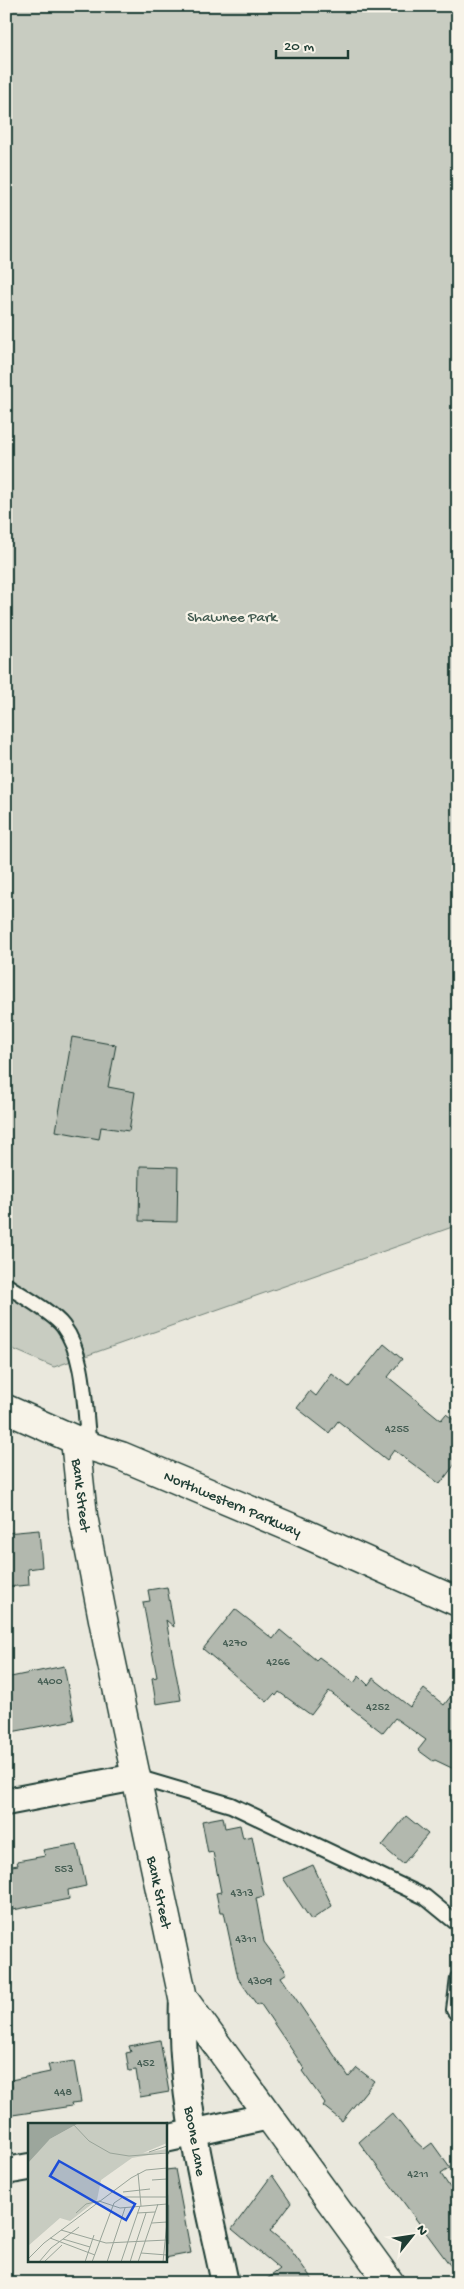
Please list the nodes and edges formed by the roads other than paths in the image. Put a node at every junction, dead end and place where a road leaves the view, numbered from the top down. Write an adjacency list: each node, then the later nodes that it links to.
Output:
1 (6, 1285): 3 (lane)
2 (6, 1409): 3 (street, Northwestern Parkway)
3 (82, 1443): 4 (street, Northwestern Parkway); 5 (street, Bank Street)
4 (458, 1602)
5 (136, 1777): 6 (street); 7 (lane); 9 (street, Bank Street)
6 (6, 1802)
7 (458, 1924)
8 (458, 1978): 10 (lane)
9 (184, 1998): 11 (street, Bank Street); 12 (street, Boone Lane)
10 (458, 2015)
11 (270, 2116): 12 (street); 17 (street, Bank Street)
12 (193, 2133): 13 (street); 16 (street, Boone Lane)
13 (166, 2139)
14 (28, 2167): 15 (street)
15 (6, 2171)
16 (225, 2283)
17 (390, 2283)

